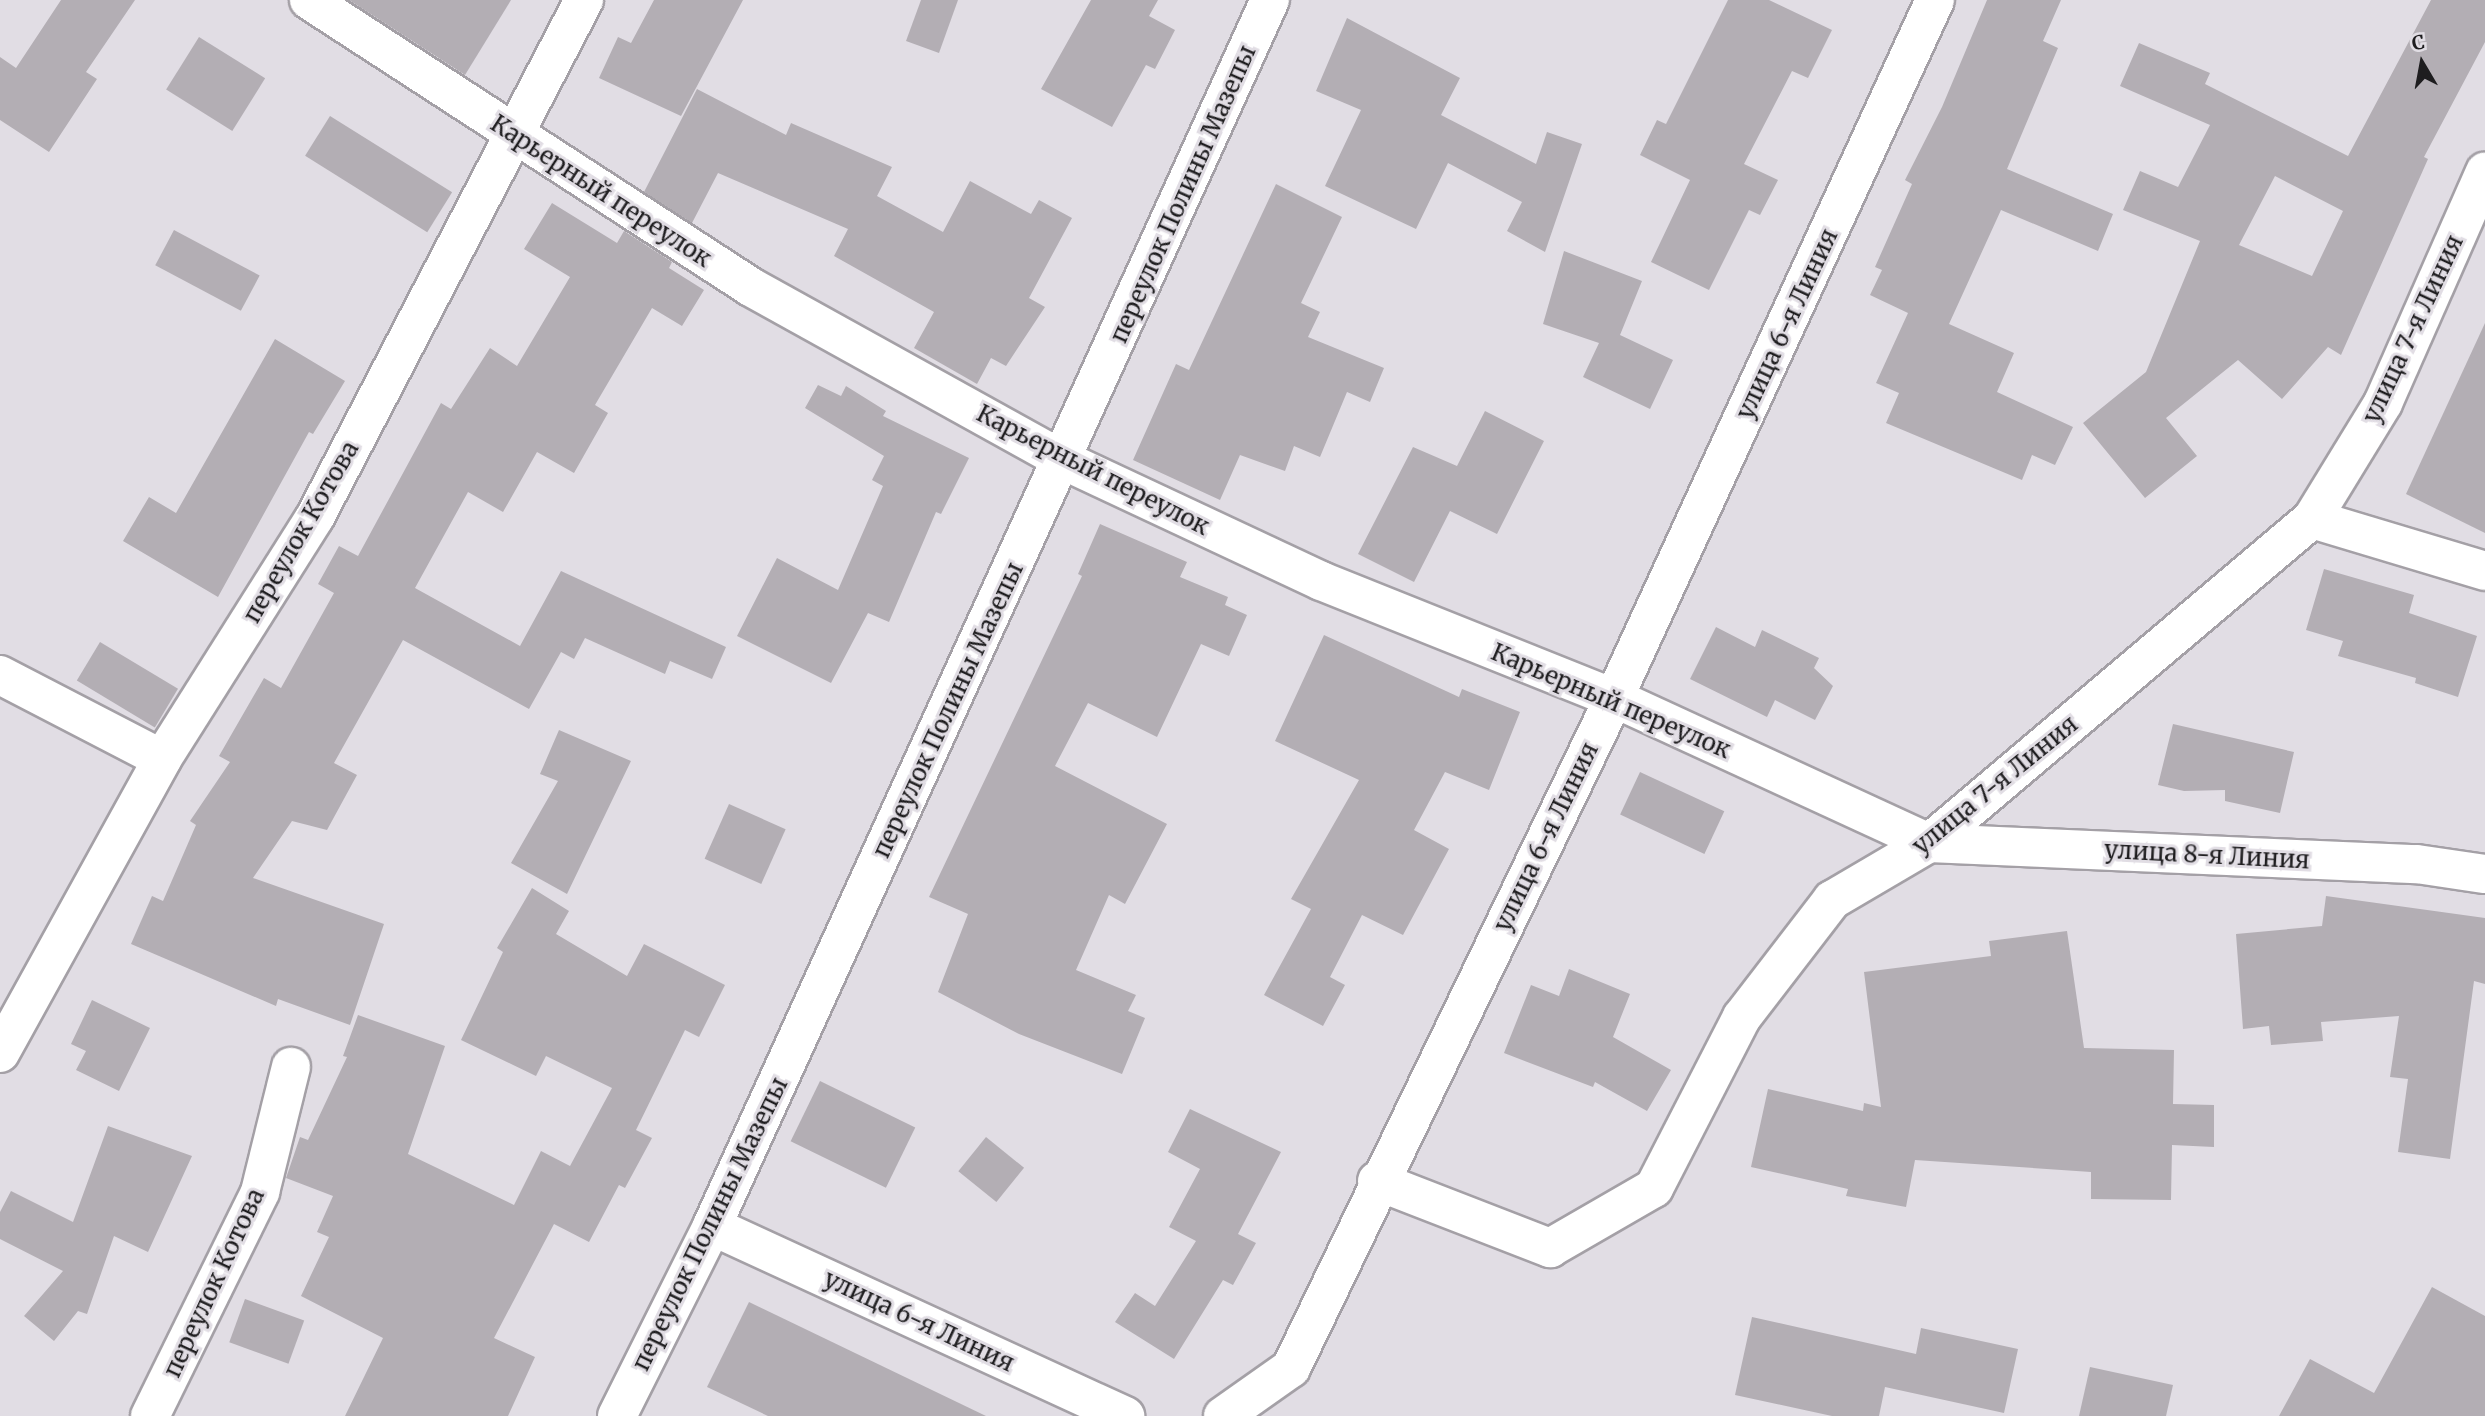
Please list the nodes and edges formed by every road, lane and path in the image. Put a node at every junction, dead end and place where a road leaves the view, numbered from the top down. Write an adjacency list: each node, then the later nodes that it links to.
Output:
1 (309, 0): 5 (street, Карьерный переулок)
2 (584, 0): 5 (street, переулок Котова)
3 (1270, 0): 7 (street, переулок Полины Мазепы)
4 (1936, 0): 11 (street, улица 6-я Линия)
5 (516, 137): 7 (street, Карьерный переулок); 12 (street, переулок Котова)
6 (2485, 172): 8 (street, улица 7-я Линия)
7 (1063, 460): 11 (street, Карьерный переулок); 18 (street, переулок Полины Мазепы)
8 (2312, 519): 9 (street); 13 (street, улица 7-я Линия)
9 (2485, 571)
10 (0, 675): 12 (street)
11 (1615, 698): 13 (street, Карьерный переулок); 17 (street, улица 6-я Линия)
12 (162, 758): 15 (street, переулок Котова)
13 (1929, 843): 14 (street, улица 8-я Линия); 17 (street, улица 7-я Линия)
14 (2485, 874)
15 (0, 1053)
16 (291, 1066): 19 (street, переулок Котова)
17 (1377, 1181): 22 (street, улица 6-я Линия)
18 (712, 1226): 20 (street, переулок Полины Мазепы); 21 (street, улица 6-я Линия)
19 (150, 1416)
20 (617, 1416)
21 (1125, 1416)
22 (1223, 1416)

